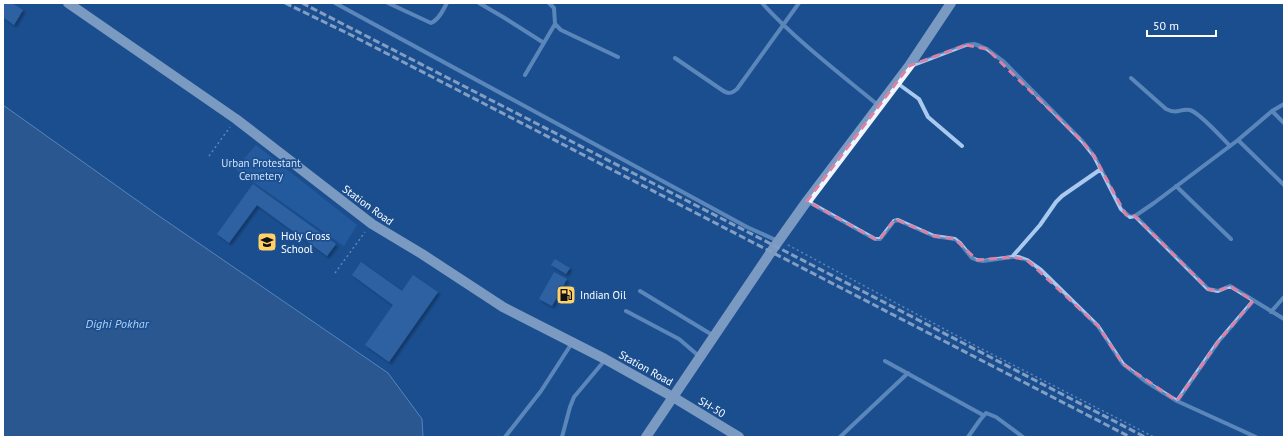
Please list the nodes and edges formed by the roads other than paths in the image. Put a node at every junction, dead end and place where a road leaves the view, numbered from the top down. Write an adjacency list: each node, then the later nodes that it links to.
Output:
1 (68, 3): 41 (main road, Station Road)
2 (335, 3): 32 (street)
3 (388, 3): 4 (street)
4 (447, 3)
5 (479, 3): 12 (street)
6 (548, 3): 10 (street)
7 (762, 3): 11 (street)
8 (798, 3): 11 (street)
9 (951, 3): 15 (main road)
10 (555, 24): 12 (street); 13 (street)
11 (782, 25): 14 (street); 20 (street)
12 (544, 43): 16 (street)
13 (618, 58)
14 (675, 58)
15 (909, 66): 18 (main road); 26 (street)
16 (525, 75)
17 (1131, 78): 25 (street)
18 (897, 83): 20 (main road); 24 (street)
19 (1284, 104): 21 (street)
20 (880, 106): 29 (main road)
21 (1272, 111): 22 (street); 23 (street)
22 (1284, 124)
23 (1238, 140): 25 (street); 27 (street)
24 (962, 146)
25 (1230, 146): 28 (street)
26 (1101, 169): 30 (street); 33 (street)
27 (1284, 185)
28 (1176, 186): 30 (street); 31 (street)
29 (807, 201): 32 (main road); 33 (street)
30 (1135, 216): 36 (street)
31 (1231, 239)
32 (779, 241): 40 (main road)
33 (1012, 257): 47 (street)
34 (640, 290): 40 (street)
35 (1284, 297): 38 (street)
36 (1253, 301): 38 (street); 47 (street)
37 (626, 311): 42 (street)
38 (1271, 312): 39 (street)
39 (1284, 319)
40 (715, 336): 42 (main road)
41 (572, 342): 43 (main road, Station Road); 49 (street)
42 (701, 357): 46 (main road)
43 (605, 359): 46 (main road, Station Road); 50 (street)
44 (885, 361): 45 (street)
45 (908, 373): 48 (street); 53 (street)
46 (673, 397): 51 (main road); 52 (main road, SH-50)
47 (1177, 401): 56 (street)
48 (983, 415): 54 (street); 55 (street)
49 (505, 437)
50 (562, 437)
51 (646, 437)
52 (739, 437)
53 (840, 437)
54 (968, 437)
55 (1023, 437)
56 (1256, 437)

